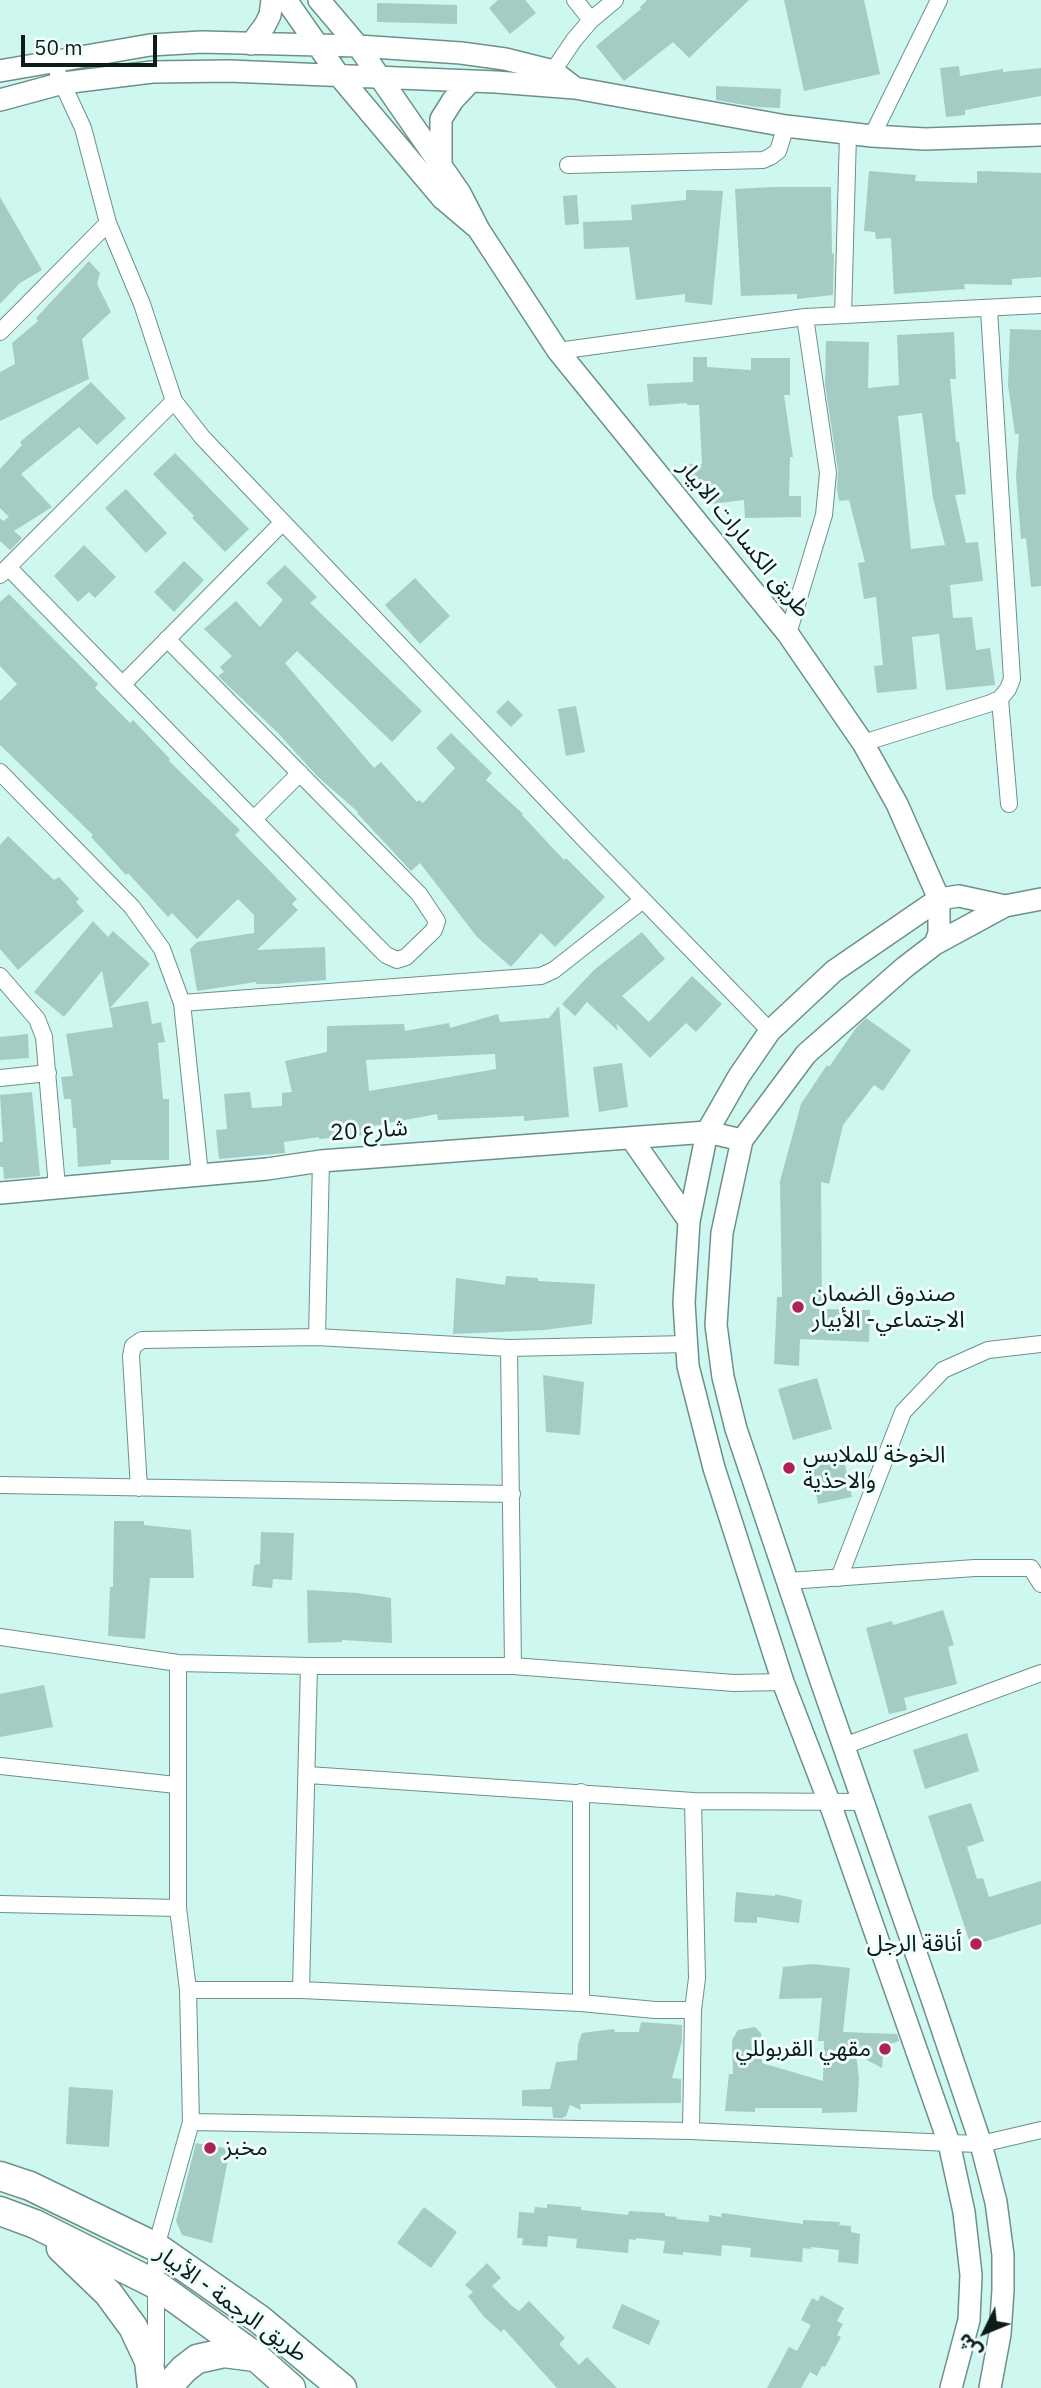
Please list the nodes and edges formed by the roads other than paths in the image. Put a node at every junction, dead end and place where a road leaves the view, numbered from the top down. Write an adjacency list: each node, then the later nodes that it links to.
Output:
1 (271, 0): 8 (street)
2 (286, 0): 9 (street, طريق الكسارات الابيار)
3 (319, 0): 10 (street, طريق الكسارات الابيار)
4 (575, 0): 7 (street)
5 (615, 0): 7 (street)
6 (939, 0): 23 (street)
7 (592, 20): 13 (street)
8 (251, 44): 9 (street); 11 (street)
9 (317, 46): 10 (street); 14 (street, طريق الكسارات الابيار)
10 (358, 46): 13 (street); 15 (street, طريق الكسارات الابيار)
11 (51, 61): 12 (street); 17 (street)
12 (0, 71)
13 (553, 71): 18 (street)
14 (340, 77): 15 (street); 17 (street); 27 (street, طريق الكسارات الابيار)
15 (381, 79): 16 (street); 25 (street, طريق الكسارات الابيار)
16 (470, 82): 18 (street); 25 (street)
17 (63, 83): 19 (street); 26 (street)
18 (575, 88): 20 (street)
19 (0, 100)
20 (786, 126): 21 (street); 24 (street)
21 (848, 134): 23 (street); 30 (street)
22 (1041, 135): 23 (street)
23 (872, 136)
24 (568, 165)
25 (442, 168): 27 (street, طريق الكسارات الابيار)
26 (108, 223): 32 (street); 34 (street)
27 (479, 230): 33 (street, طريق الكسارات الابيار)
28 (1041, 305): 29 (street)
29 (989, 310): 30 (street); 40 (street)
30 (843, 315): 31 (street)
31 (805, 317): 33 (street); 37 (street)
32 (0, 332)
33 (558, 351): 37 (street, طريق الكسارات الابيار)
34 (174, 401): 35 (street); 36 (street)
35 (283, 522): 38 (street); 48 (street)
36 (4, 571): 39 (street)
37 (788, 634): 41 (street, طريق الكسارات الابيار)
38 (167, 639): 39 (street); 42 (street)
39 (123, 684): 45 (street)
40 (1000, 699): 41 (street); 44 (street)
41 (863, 743): 46 (street, طريق الكسارات الابيار)
42 (300, 773): 45 (street); 45 (street)
43 (3, 781): 52 (street)
44 (1009, 804)
45 (254, 819)
46 (939, 899): 49 (street); 50 (street); 53 (street)
47 (1041, 899): 49 (street)
48 (643, 900): 52 (street); 53 (street)
49 (1005, 906): 50 (street)
50 (935, 944): 58 (street)
51 (0, 976): 54 (street)
52 (182, 1003): 60 (street)
53 (770, 1031): 56 (street)
54 (48, 1073): 55 (street); 61 (street)
55 (0, 1077)
56 (707, 1132): 57 (street, شارع 20); 58 (street, شارع 20); 63 (street)
57 (631, 1138): 59 (street, شارع 20); 63 (street)
58 (742, 1140): 73 (street)
59 (321, 1161): 60 (street, شارع 20); 64 (street)
60 (200, 1174): 61 (street, شارع 20)
61 (57, 1187): 62 (street, شارع 20)
62 (0, 1193)
63 (689, 1221): 65 (street)
64 (317, 1337): 67 (street); 69 (street)
65 (686, 1344): 67 (street); 80 (street)
66 (1041, 1344): 72 (street)
67 (509, 1348): 70 (street)
68 (0, 1485): 69 (street)
69 (139, 1488): 70 (street)
70 (512, 1494): 78 (street)
71 (1036, 1567): 72 (street); 74 (street)
72 (839, 1578): 73 (street)
73 (788, 1581): 81 (street)
74 (1041, 1584)
75 (0, 1637): 76 (street)
76 (177, 1663): 77 (street); 84 (street)
77 (309, 1666): 78 (street); 83 (street)
78 (513, 1666): 80 (street)
79 (1041, 1673): 81 (street)
80 (783, 1682): 86 (street)
81 (844, 1746): 88 (street)
82 (0, 1766): 84 (street)
83 (308, 1775): 85 (street); 92 (street)
84 (176, 1785): 90 (street)
85 (581, 1792): 87 (street); 93 (street)
86 (829, 1800): 87 (street); 88 (street); 98 (street)
87 (693, 1801): 94 (street)
88 (863, 1801): 99 (street)
89 (0, 1903): 90 (street)
90 (178, 1908): 91 (street)
91 (188, 1990): 92 (street); 95 (street)
92 (301, 1990): 93 (street)
93 (581, 2003): 94 (street)
94 (693, 2010): 97 (street)
95 (191, 2122): 97 (street); 103 (street)
96 (1041, 2130): 99 (street)
97 (691, 2131): 98 (street)
98 (949, 2143): 99 (street); 110 (street)
99 (981, 2144): 111 (street)
100 (0, 2176): 103 (highway, طريق الرجمة - الأبيار)
101 (0, 2211): 102 (highway, طريق الرجمة - الأبيار)
102 (35, 2224): 104 (highway, طريق الرجمة - الأبيار); 106 (highway)
103 (156, 2247): 104 (street); 109 (highway, طريق الرجمة - الأبيار)
104 (155, 2284): 105 (highway, طريق الرجمة - الأبيار); 106 (street)
105 (256, 2357): 107 (highway); 108 (highway, طريق الرجمة - الأبيار)
106 (154, 2388)
107 (171, 2388)
108 (291, 2388)
109 (342, 2388)
110 (951, 2388)
111 (990, 2388)

